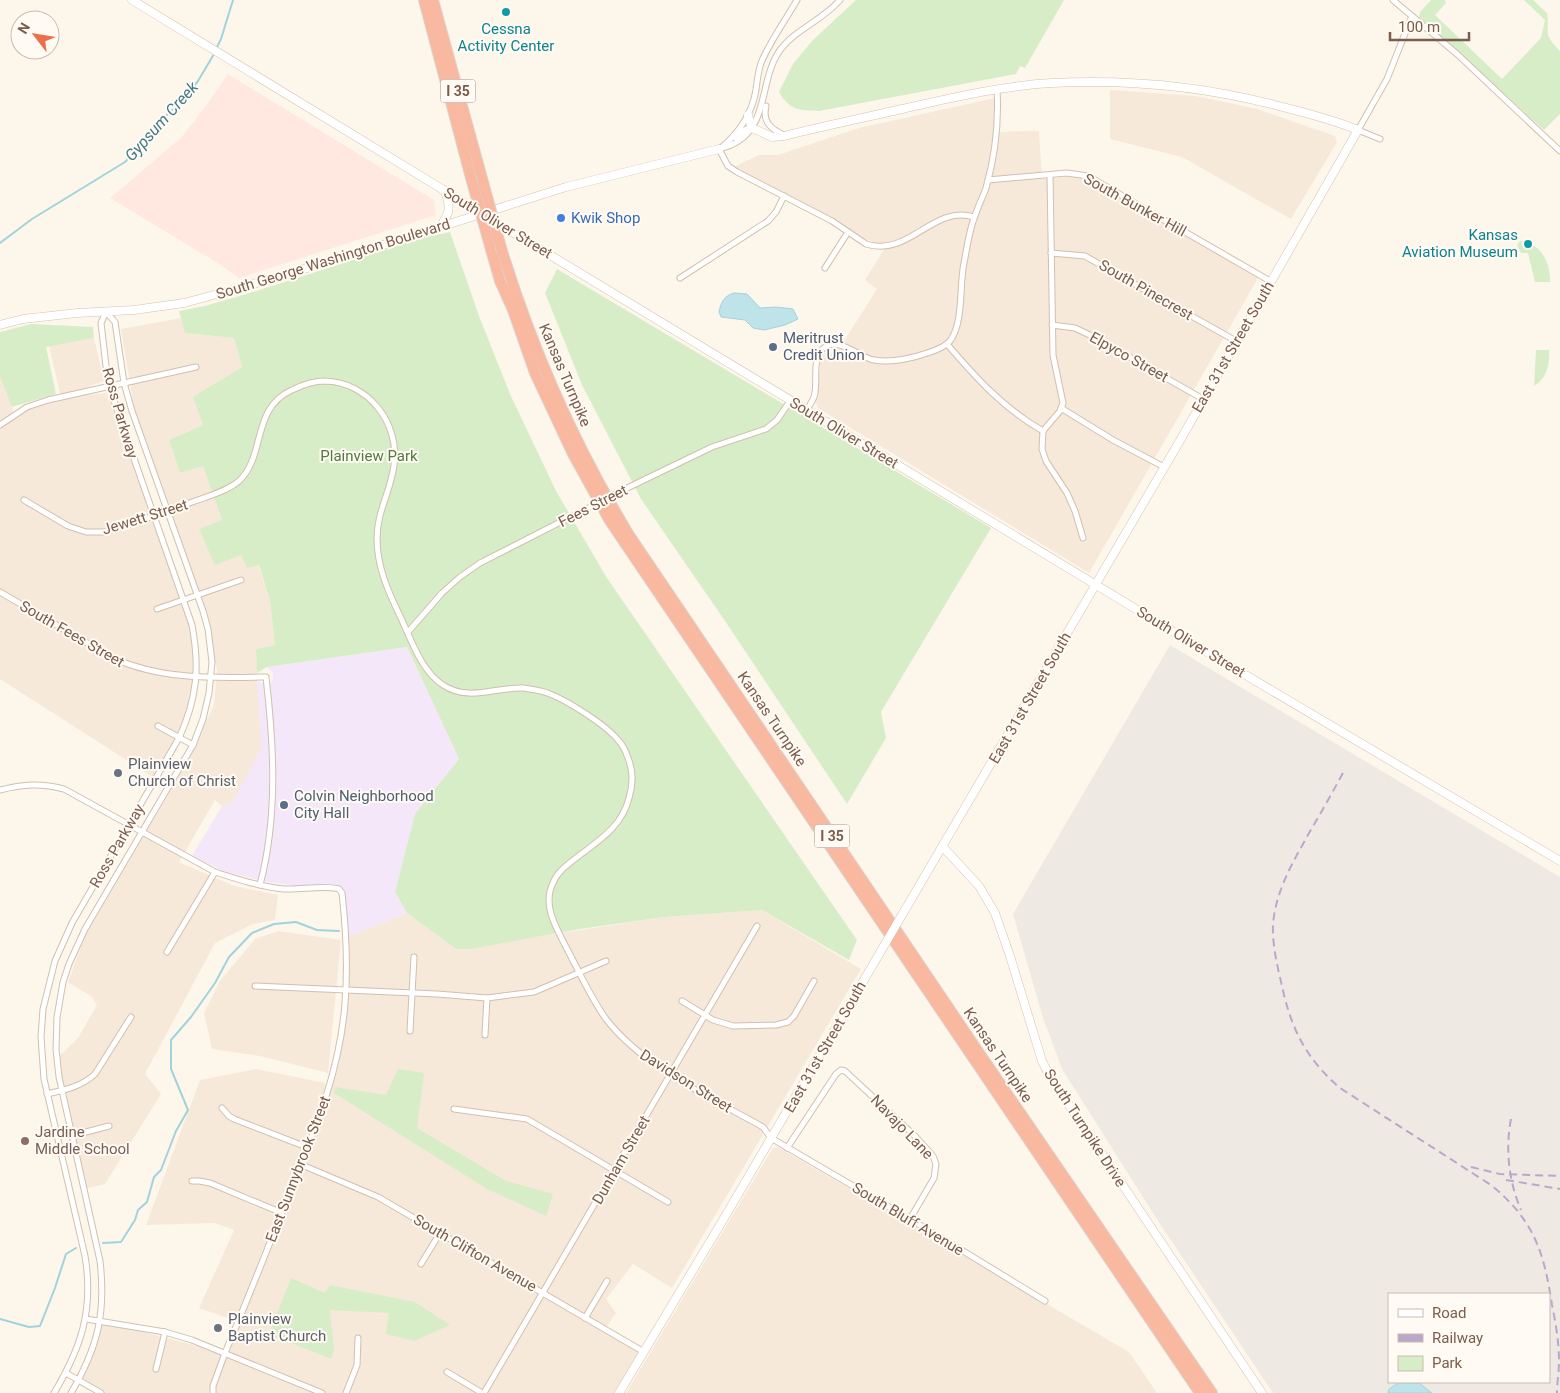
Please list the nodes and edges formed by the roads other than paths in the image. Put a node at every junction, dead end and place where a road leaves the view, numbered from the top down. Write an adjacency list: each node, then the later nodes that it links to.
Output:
1 (132, 0): 20 (street, South Oliver Street)
2 (424, 0): 124 (highway, Kansas Turnpike / I 35, bridge)
3 (434, 0): 125 (highway, Kansas Turnpike / I 35, bridge)
4 (797, 0): 10 (street)
5 (840, 0): 9 (street)
6 (1393, 0): 7 (street)
7 (1412, 16): 12 (street, East 31st Street South); 17 (street)
8 (997, 90): 12 (street); 14 (street); 19 (street)
9 (766, 91): 11 (street); 14 (street)
10 (748, 115): 11 (street); 13 (street)
11 (752, 128): 13 (street); 14 (street); 16 (street)
12 (1358, 130): 15 (street); 29 (street, East 31st Street South)
13 (735, 136): 16 (street)
14 (784, 136)
15 (1380, 139)
16 (719, 150): 21 (street); 22 (street, South George Washington Boulevard)
17 (1560, 151)
18 (1050, 176): 19 (street, South Bunker Hill); 26 (street); 29 (street, South Bunker Hill)
19 (988, 180): 23 (street)
20 (445, 191): 22 (street, South Oliver Street); 24 (street)
21 (784, 196): 25 (street); 28 (street)
22 (482, 213): 24 (street, South George Washington Boulevard); 39 (street, South Oliver Street)
23 (974, 217): 25 (street); 34 (street)
24 (440, 227): 30 (street, South George Washington Boulevard)
25 (848, 232): 27 (street)
26 (1051, 253): 32 (street); 33 (street, South Pinecrest)
27 (825, 268)
28 (680, 278)
29 (1270, 281): 33 (street, East 31st Street South)
30 (106, 312): 31 (street, South George Washington Boulevard); 36 (street, Ross Parkway); 37 (street, Ross Parkway)
31 (0, 325)
32 (1052, 325): 38 (street, Elpyco Street); 40 (street)
33 (1236, 341): 38 (street, East 31st Street South)
34 (947, 344): 41 (street); 43 (street)
35 (196, 367): 36 (street)
36 (124, 383): 37 (street); 46 (street, Ross Parkway)
37 (110, 386): 42 (street); 47 (street, Ross Parkway)
38 (1203, 399): 44 (street, East 31st Street South)
39 (790, 401): 41 (street, South Oliver Street); 55 (street, Fees Street, bridge)
40 (1061, 408): 43 (street); 44 (street)
41 (807, 410): 50 (street, South Oliver Street)
42 (0, 425)
43 (1043, 430): 48 (street)
44 (1164, 467): 50 (street, East 31st Street South)
45 (24, 500): 47 (street, Jewett Street)
46 (168, 512): 47 (street, Jewett Street); 52 (street, Ross Parkway); 55 (street, Jewett Street)
47 (154, 516): 53 (street, Ross Parkway)
48 (1083, 538)
49 (241, 580): 52 (street)
50 (1095, 584): 64 (street, East 31st Street South); 65 (street, South Oliver Street)
51 (0, 592): 56 (street, South Fees Street)
52 (197, 596): 53 (street); 57 (street, Ross Parkway)
53 (184, 600): 54 (street); 56 (street, Ross Parkway)
54 (157, 609)
55 (408, 632): 67 (street, Jewett Street)
56 (197, 676): 57 (street, South Fees Street); 59 (street, Ross Parkway)
57 (211, 678): 60 (street, Ross Parkway); 68 (street, South Fees Street)
58 (158, 726): 59 (street)
59 (179, 738): 60 (street); 62 (street, Ross Parkway)
60 (192, 745): 63 (street, Ross Parkway)
61 (0, 790): 62 (street)
62 (129, 825): 63 (street); 86 (street, Ross Parkway)
63 (142, 832): 66 (street); 85 (street, Ross Parkway)
64 (942, 847): 91 (street, East 31st Street South, bridge); 126 (street, South Turnpike Drive)
65 (1560, 861)
66 (215, 872): 68 (street); 70 (street)
67 (553, 882): 73 (street, Davidson Street)
68 (260, 884): 76 (street, East Sunnybrook Street)
69 (757, 926): 80 (street, Dunham Street)
70 (167, 952)
71 (414, 956): 77 (street)
72 (606, 961): 73 (street)
73 (580, 973): 78 (street); 84 (street, Davidson Street)
74 (814, 982): 80 (street)
75 (255, 986): 76 (street)
76 (346, 990): 77 (street); 92 (street, East Sunnybrook Street)
77 (413, 993): 78 (street); 82 (street)
78 (487, 998): 83 (street)
79 (682, 1001): 80 (street)
80 (705, 1015): 84 (street, Dunham Street)
81 (131, 1017): 85 (street)
82 (410, 1031)
83 (485, 1035)
84 (671, 1074): 91 (street, Davidson Street); 95 (street, Dunham Street)
85 (61, 1091): 86 (street); 90 (street, Ross Parkway)
86 (47, 1094): 105 (street, Ross Parkway)
87 (222, 1108): 92 (street)
88 (454, 1109): 95 (street)
89 (109, 1126): 90 (street)
90 (71, 1136): 107 (street, Ross Parkway)
91 (771, 1138): 93 (street, South Bluff Avenue); 110 (street, East 31st Street South)
92 (309, 1148): 94 (street, East Sunnybrook Street)
93 (787, 1148): 99 (street, South Bluff Avenue); 99 (street, Navajo Lane)
94 (302, 1165): 98 (street, East Sunnybrook Street); 100 (street, South Clifton Avenue)
95 (614, 1170): 97 (street); 103 (street, Dunham Street)
96 (192, 1181): 98 (street)
97 (668, 1202)
98 (282, 1213): 111 (street, East Sunnybrook Street)
99 (910, 1220): 104 (street, South Bluff Avenue)
100 (440, 1233): 101 (street); 103 (street, South Clifton Avenue)
101 (421, 1264)
102 (607, 1281): 106 (street)
103 (543, 1293): 106 (street, South Clifton Avenue); 122 (street, Dunham Street)
104 (1045, 1301)
105 (86, 1318): 107 (street); 114 (street, Ross Parkway)
106 (585, 1318): 110 (street, South Clifton Avenue)
107 (100, 1322): 108 (street); 115 (street, Ross Parkway)
108 (164, 1332): 111 (street); 112 (street)
109 (358, 1338): 121 (street)
110 (644, 1352): 123 (street, East 31st Street South)
111 (225, 1353): 119 (street, East Sunnybrook Street); 120 (street)
112 (156, 1369)
113 (447, 1372): 122 (street)
114 (66, 1373): 115 (street); 116 (street, Ross Parkway)
115 (78, 1380): 117 (street, Ross Parkway); 118 (street)
116 (54, 1393)
117 (71, 1393)
118 (101, 1393)
119 (213, 1393)
120 (322, 1393)
121 (346, 1393)
122 (483, 1393)
123 (619, 1393)
124 (1198, 1393)
125 (1212, 1393)
126 (1262, 1393)

